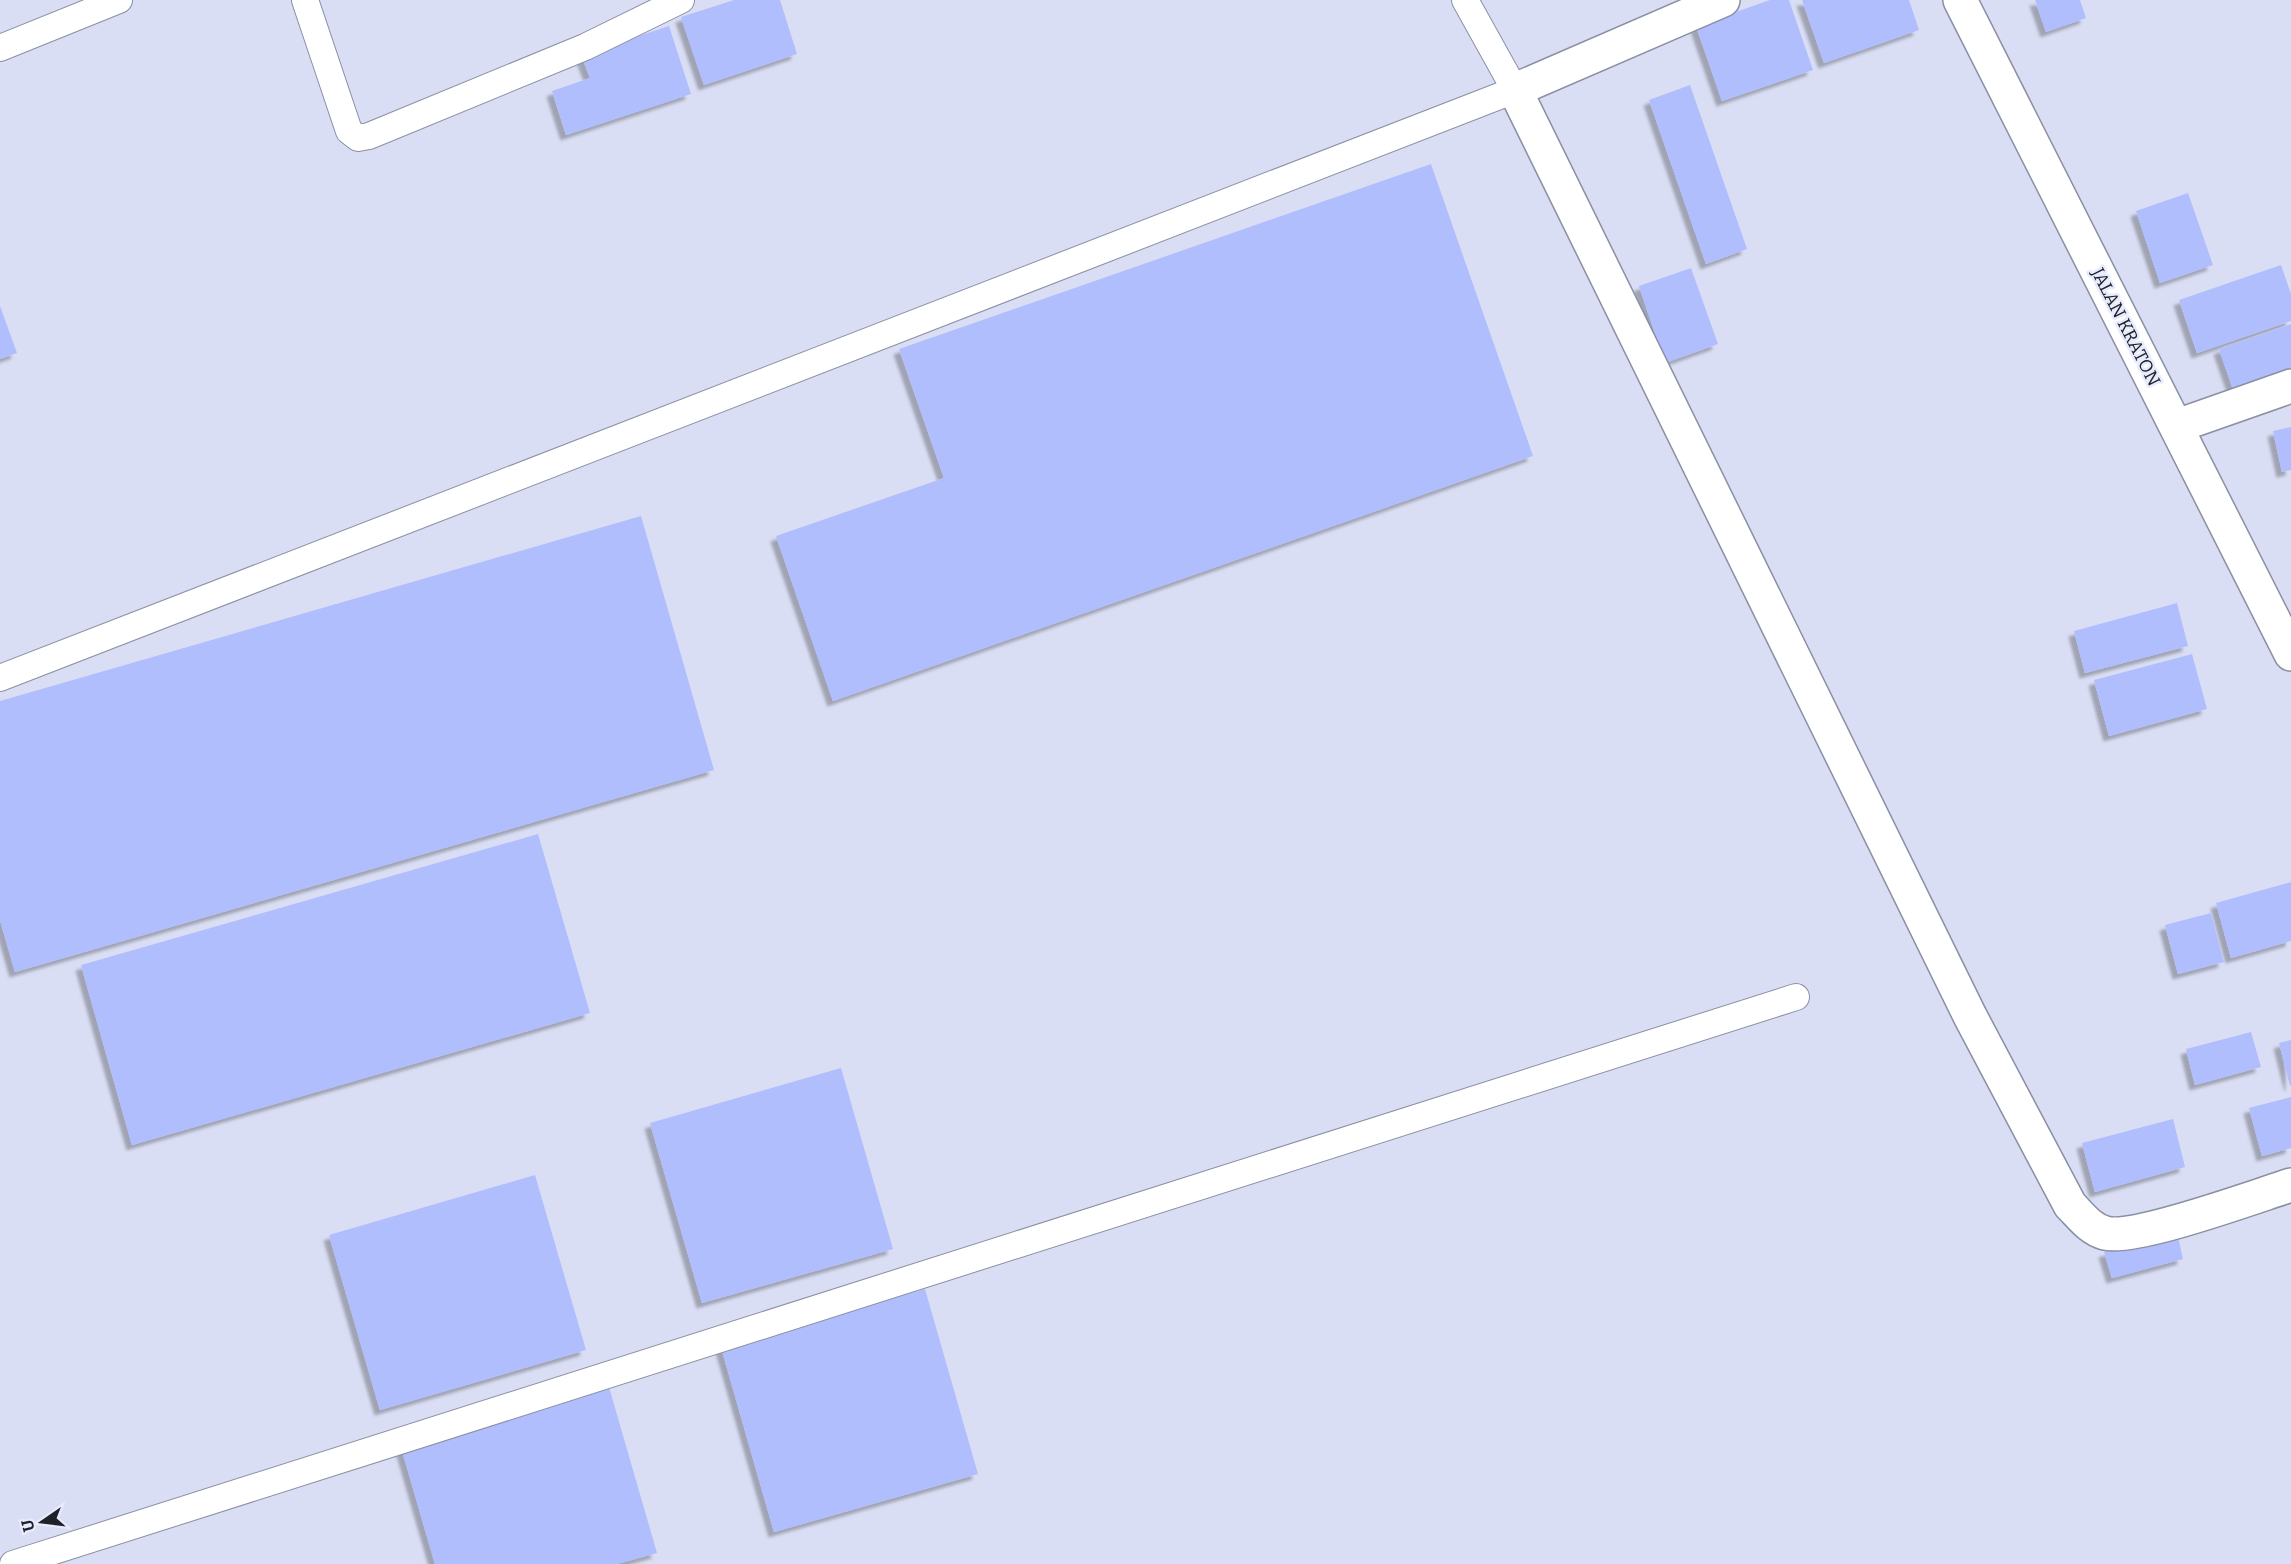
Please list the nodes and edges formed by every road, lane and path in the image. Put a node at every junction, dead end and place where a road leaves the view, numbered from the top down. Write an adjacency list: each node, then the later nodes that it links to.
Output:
1 (119, 0): 8 (lane)
2 (305, 0): 7 (lane)
3 (681, 0): 7 (lane)
4 (1465, 0): 9 (lane)
5 (1723, 0): 9 (street)
6 (1960, 0): 11 (street, JALAN KRATON)
7 (656, 7)
8 (0, 48)
9 (1515, 90): 13 (lane); 15 (street)
10 (2291, 386): 11 (street)
11 (2177, 426): 12 (street, JALAN KRATON)
12 (2291, 654)
13 (0, 678)
14 (1796, 997): 16 (lane)
15 (2291, 1185)
16 (13, 1564)

